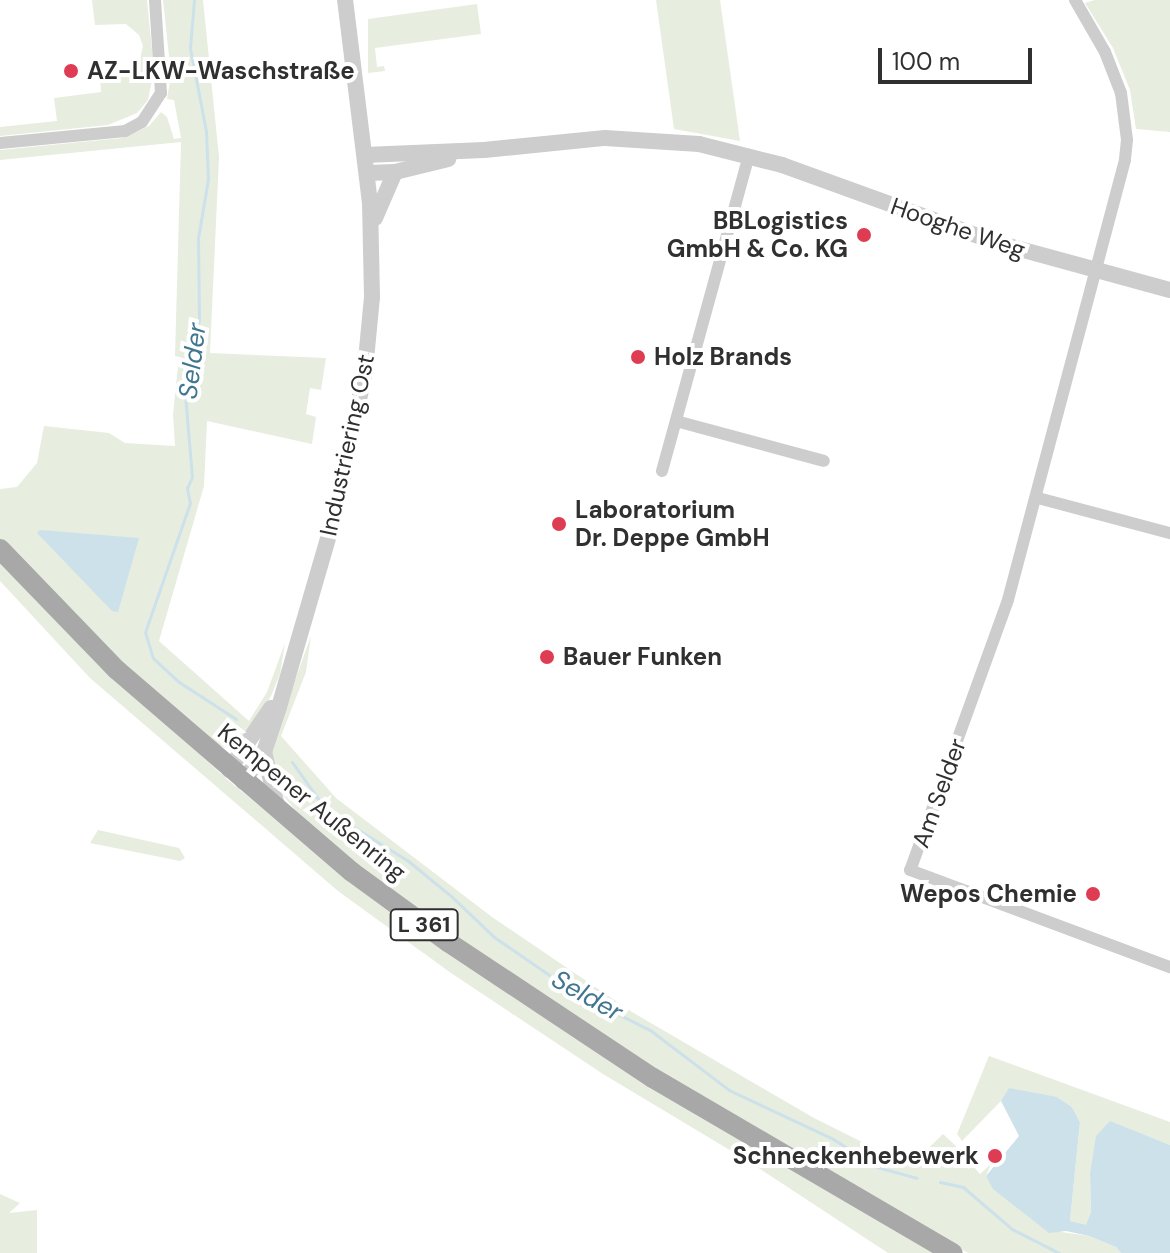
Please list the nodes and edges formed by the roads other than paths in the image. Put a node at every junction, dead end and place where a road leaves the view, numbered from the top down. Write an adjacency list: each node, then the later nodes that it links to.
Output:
1 (155, 0): 4 (street)
2 (345, 0): 6 (street, Industriering Ost)
3 (1075, 0): 11 (street, Am Selder)
4 (0, 143)
5 (484, 150): 6 (street, Hooghe Weg); 7 (street, Hooghe Weg); 8 (street, Hooghe Weg)
6 (365, 155): 9 (street, Industriering Ost)
7 (749, 155): 11 (street, Hooghe Weg); 13 (street)
8 (395, 172): 9 (street, Hooghe Weg); 10 (street)
9 (367, 173): 10 (street, Industriering Ost)
10 (371, 231): 19 (street, Industriering Ost)
11 (1097, 271): 12 (street, Hooghe Weg); 16 (street, Am Selder)
12 (1170, 290)
13 (676, 421): 14 (street); 15 (street)
14 (824, 461)
15 (662, 471)
16 (1038, 498): 17 (street); 23 (street, Am Selder)
17 (1170, 533)
18 (0, 549): 21 (main road, Kempener Außenring / L 361)
19 (282, 693): 20 (street, Industriering Ost); 21 (street, Industriering Ost)
20 (264, 752): 21 (street, Industriering Ost); 22 (street)
21 (236, 776): 22 (main road, Kempener Außenring / L 361)
22 (279, 812): 24 (main road, Kempener Außenring / L 361)
23 (1170, 967)
24 (953, 1253)

